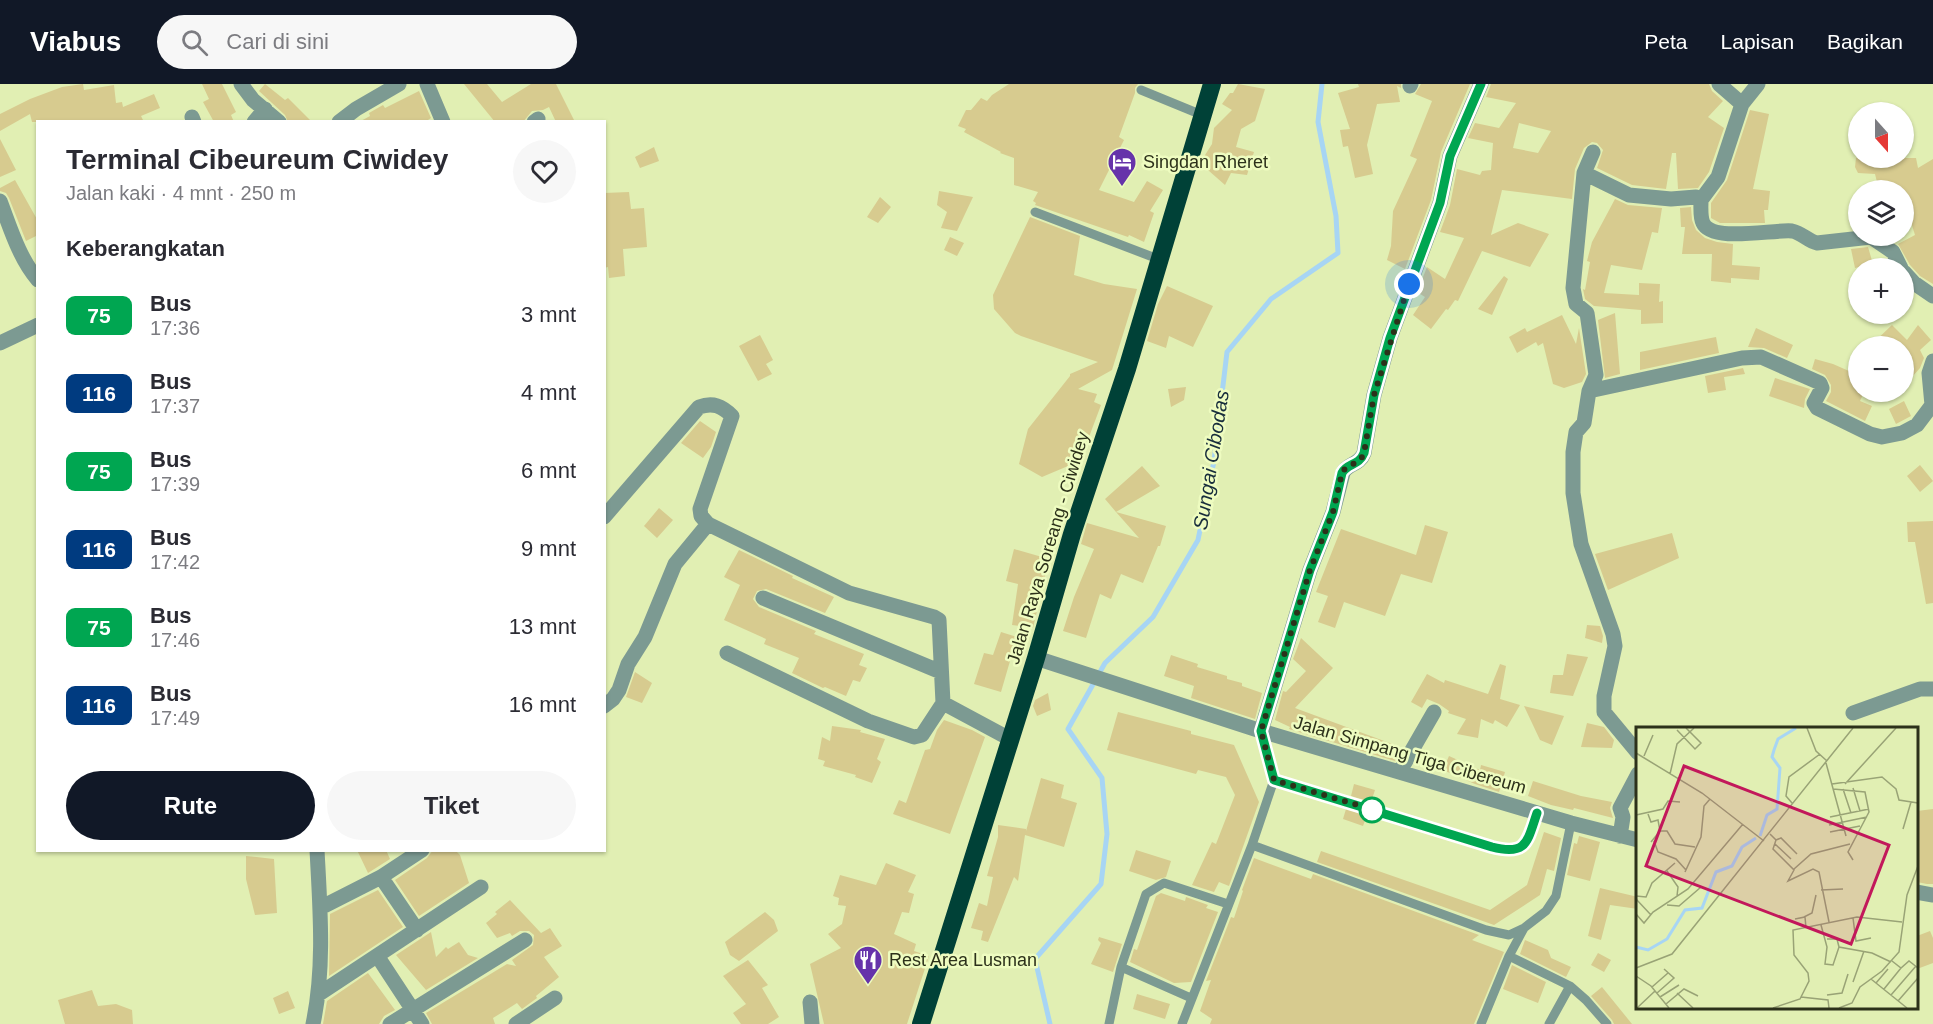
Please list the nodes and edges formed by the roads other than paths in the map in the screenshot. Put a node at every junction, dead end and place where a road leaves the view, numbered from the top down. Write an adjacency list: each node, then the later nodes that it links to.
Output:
1 (241, 84): 10 (street)
2 (427, 84): 15 (street)
3 (1212, 84): 11 (highway, Jalan Raya Soreang - Ciwidey)
4 (1481, 84): 42 (street)
5 (1719, 84): 9 (street)
6 (1758, 84): 9 (street)
7 (392, 86): 14 (street)
8 (1141, 90): 11 (lane)
9 (1742, 104): 18 (street)
10 (265, 109): 12 (street); 13 (street)
11 (1202, 115): 22 (highway, Jalan Raya Soreang - Ciwidey)
12 (256, 120)
13 (277, 120)
14 (342, 120)
15 (442, 120)
16 (1593, 152): 17 (street)
17 (1584, 173): 18 (street); 29 (street)
18 (1701, 200): 21 (street)
19 (0, 201): 23 (street)
20 (1035, 212): 22 (lane)
21 (1896, 258)
22 (1158, 259): 35 (highway, Jalan Raya Soreang - Ciwidey)
23 (36, 278)
24 (1914, 283): 25 (street)
25 (1933, 296)
26 (36, 326): 27 (street)
27 (0, 343)
28 (1933, 361): 30 (street)
29 (1589, 391): 30 (street); 44 (street)
30 (1931, 414)
31 (606, 515): 32 (street)
32 (708, 524): 36 (street); 38 (street)
33 (763, 598): 36 (street)
34 (727, 653): 39 (street)
35 (1036, 658): 42 (street, Jalan Simpang Tiga Cibereum); 43 (highway, Jalan Raya Soreang - Ciwidey)
36 (941, 672): 39 (street)
37 (1933, 689): 41 (street)
38 (606, 704)
39 (943, 704): 43 (street)
40 (1434, 712): 45 (street)
41 (1853, 713)
42 (1261, 731): 45 (street, Jalan Simpang Tiga Cibereum); 47 (lane)
43 (1010, 738): 78 (highway, Jalan Raya Soreang - Ciwidey)
44 (1636, 751)
45 (1400, 771): 48 (street, Jalan Simpang Tiga Cibereum)
46 (1636, 778): 50 (street)
47 (1274, 780): 48 (lane); 52 (lane)
48 (1537, 813): 49 (street, Jalan Simpang Tiga Cibereum)
49 (1571, 823): 50 (street, Jalan Simpang Tiga Cibereum); 61 (lane)
50 (1620, 836): 51 (street, Jalan Simpang Tiga Cibereum)
51 (1636, 840)
52 (1252, 845): 59 (lane); 61 (lane)
53 (317, 852): 60 (street)
54 (419, 852): 55 (street)
55 (381, 877): 60 (street); 62 (street)
56 (481, 887): 62 (street)
57 (1918, 892): 58 (street)
58 (1933, 895)
59 (1228, 904): 66 (lane); 70 (lane)
60 (320, 908): 68 (street)
61 (1524, 927): 64 (lane)
62 (417, 930): 65 (street)
63 (525, 940): 72 (street)
64 (1509, 956): 67 (lane); 81 (lane)
65 (378, 957): 68 (street); 72 (street)
66 (1121, 967): 70 (lane); 79 (lane)
67 (1570, 986): 82 (lane); 83 (lane)
68 (319, 994): 73 (street)
69 (555, 998): 76 (street)
70 (1191, 998): 80 (lane)
71 (810, 1002): 77 (street)
72 (413, 1009): 74 (street); 75 (street)
73 (313, 1024)
74 (390, 1024)
75 (422, 1024)
76 (516, 1024)
77 (812, 1024)
78 (921, 1024)
79 (1109, 1024)
80 (1182, 1024)
81 (1481, 1024)
82 (1550, 1024)
83 (1607, 1024)

